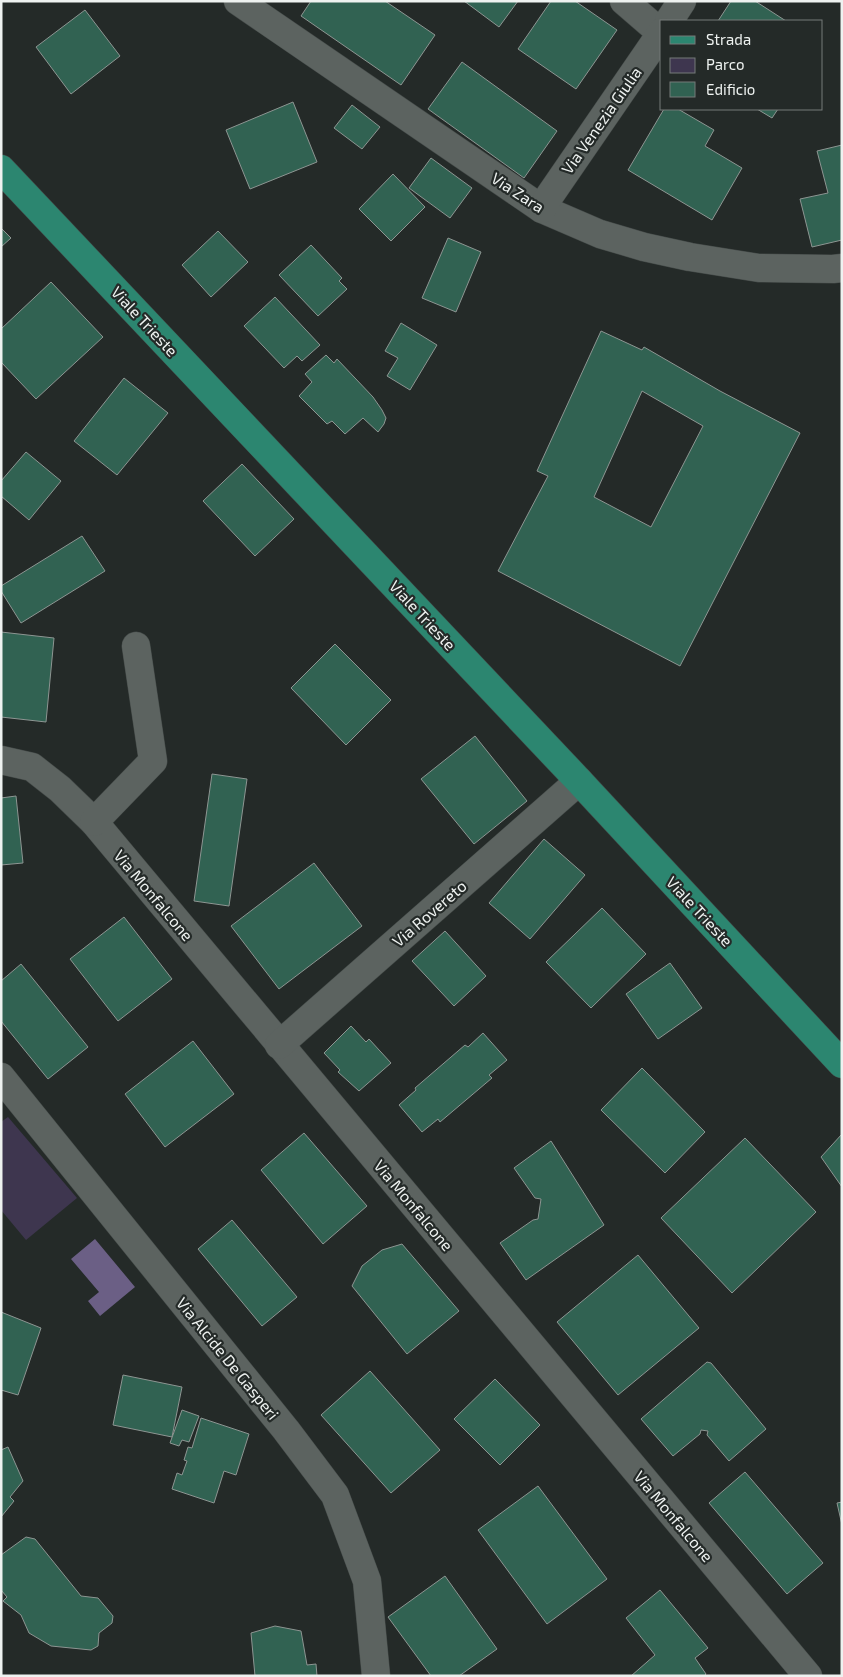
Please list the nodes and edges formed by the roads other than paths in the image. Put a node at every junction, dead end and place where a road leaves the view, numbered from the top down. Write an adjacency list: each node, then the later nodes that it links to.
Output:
1 (238, 1): 8 (street, Via Zara)
2 (624, 1): 5 (street)
3 (682, 1): 4 (street)
4 (670, 20)
5 (660, 30)
6 (660, 35): 8 (street, Via Venezia Giulia)
7 (1, 169): 12 (main road, Viale Trieste)
8 (542, 209): 9 (street, Via Zara)
9 (842, 268)
10 (136, 646): 13 (street)
11 (1, 760): 13 (street, Via Monfalcone)
12 (579, 781): 14 (street, Via Rovereto); 15 (main road, Viale Trieste)
13 (94, 822): 14 (street, Via Monfalcone)
14 (279, 1045): 18 (street, Via Monfalcone)
15 (842, 1064)
16 (1, 1077): 17 (street, Via Alcide De Gasperi)
17 (376, 1676)
18 (808, 1676)

